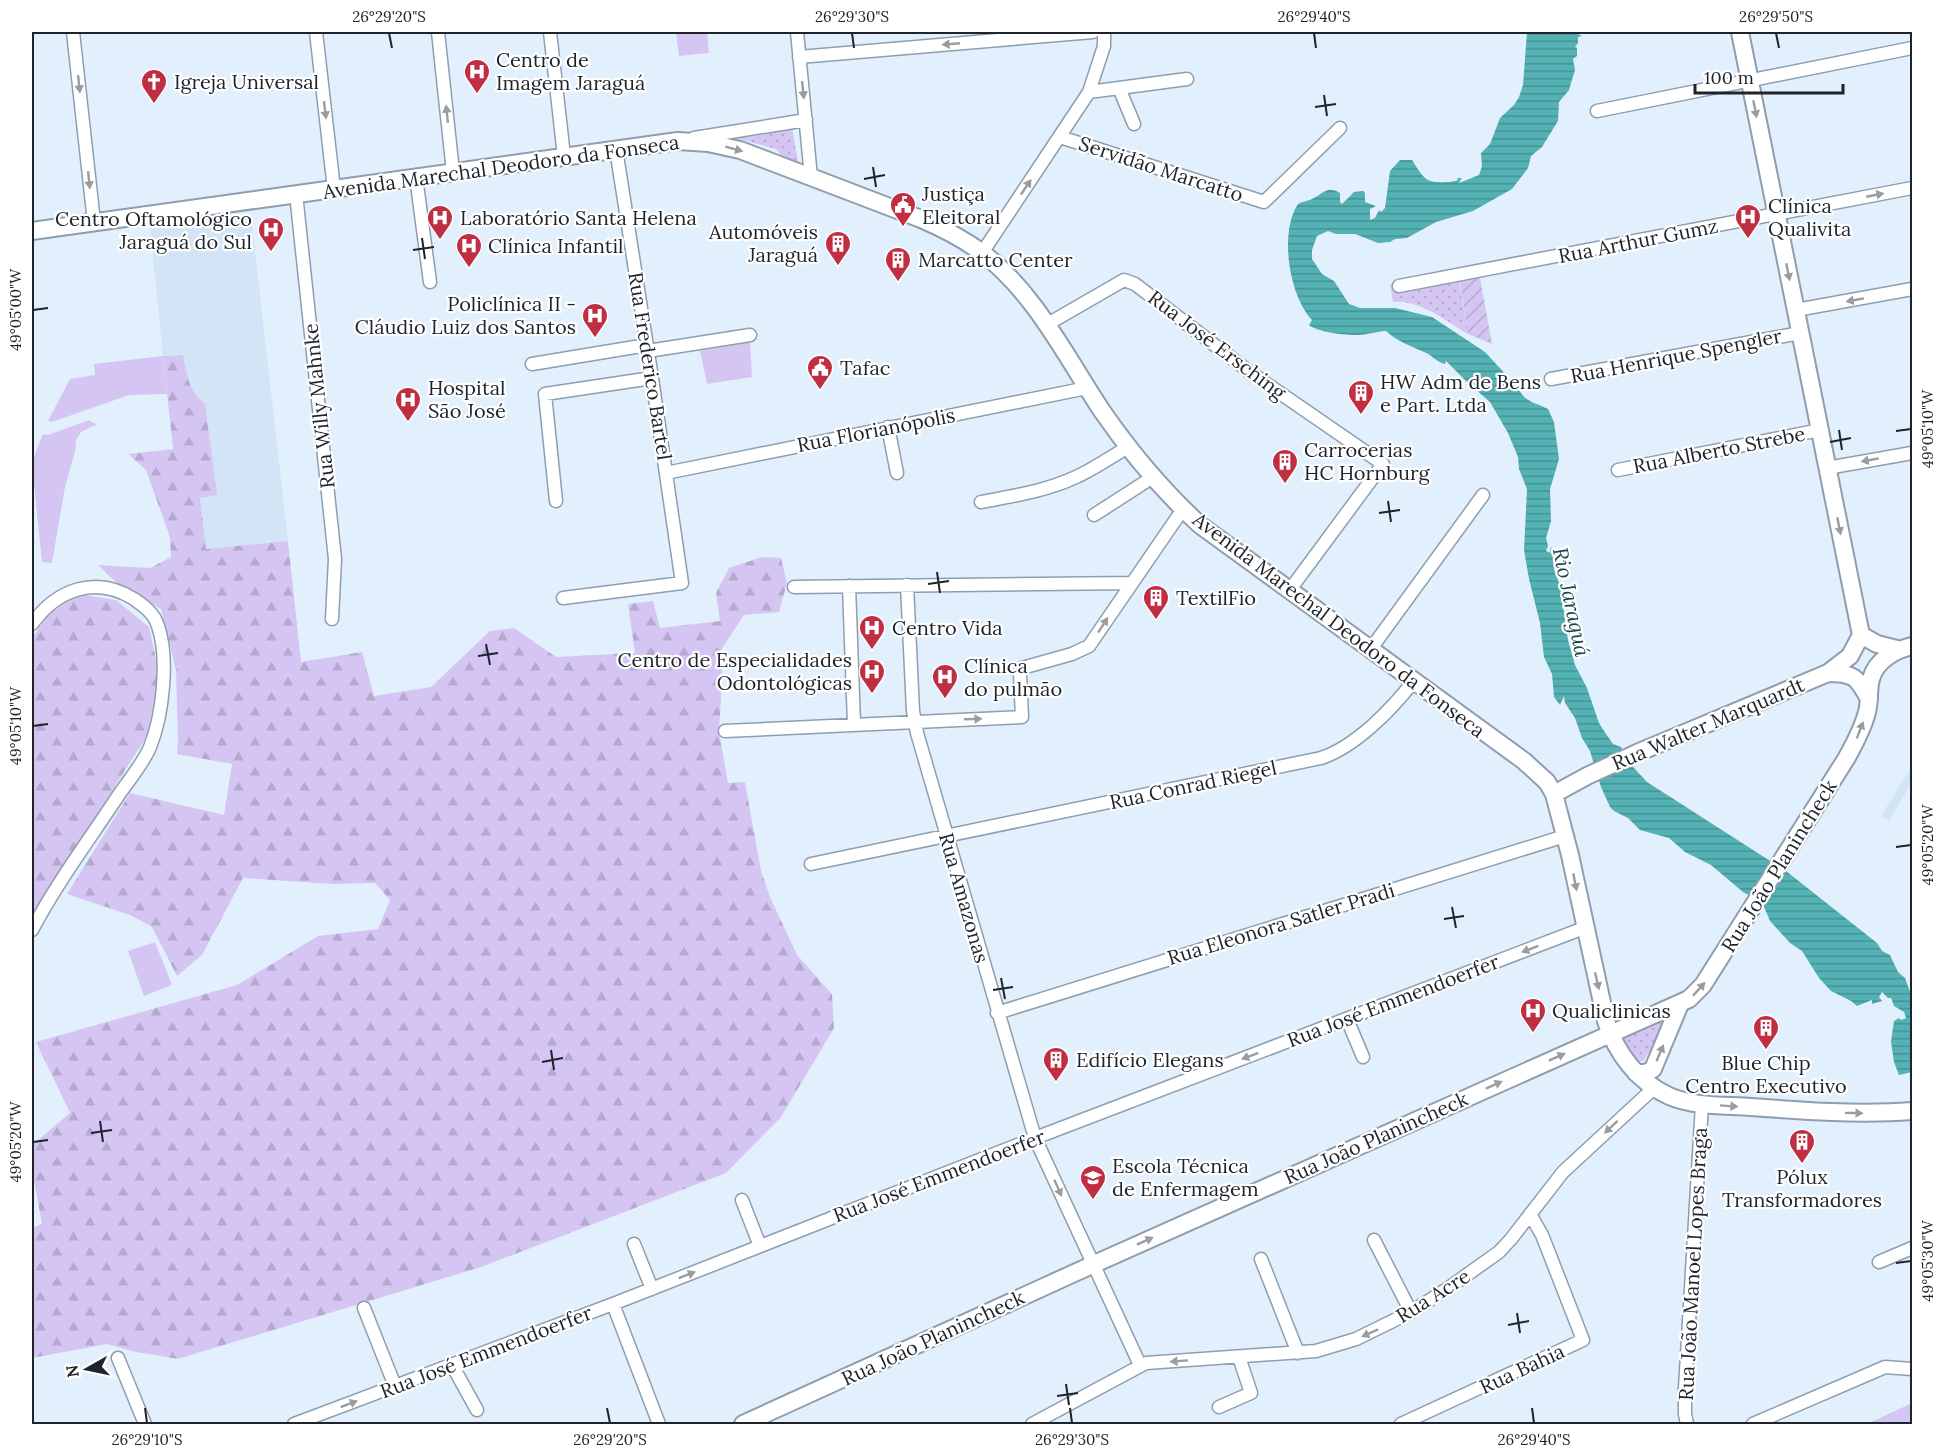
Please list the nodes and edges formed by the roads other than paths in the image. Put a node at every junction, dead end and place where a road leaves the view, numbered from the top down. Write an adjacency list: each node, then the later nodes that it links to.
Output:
1 (73, 32): 30 (street, one-way to 30)
2 (316, 32): 27 (street, one-way to 27)
3 (438, 32): 23 (street, one-way to 3)
4 (550, 32): 22 (street)
5 (797, 32): 10 (street)
6 (1093, 32): 10 (street, one-way to 10)
7 (1104, 32): 14 (street)
8 (1740, 32): 12 (main road)
9 (1912, 48): 12 (street)
10 (799, 57): 16 (street, one-way to 16)
11 (1187, 80): 13 (street)
12 (1750, 81): 15 (street); 29 (main road, one-way to 29)
13 (1119, 88): 14 (street); 17 (street)
14 (1089, 92): 19 (street)
15 (1597, 111)
16 (806, 120): 20 (street); 25 (street)
17 (1134, 124)
18 (1340, 128): 19 (street, Servidão Marcatto)
19 (1060, 137): 32 (street, one-way to 19)
20 (678, 141): 21 (main road, Avenida Marechal Deodoro da Fonseca); 25 (main road, Avenida Marechal Deodoro da Fonseca, one-way to 25)
21 (616, 149): 22 (main road, Avenida Marechal Deodoro da Fonseca); 40 (street, Rua Frederico Bartel)
22 (564, 156): 23 (main road, Avenida Marechal Deodoro da Fonseca)
23 (453, 172): 24 (main road, Avenida Marechal Deodoro da Fonseca)
24 (416, 177): 27 (main road, Avenida Marechal Deodoro da Fonseca); 33 (street)
25 (812, 177): 32 (main road, Avenida Marechal Deodoro da Fonseca)
26 (1912, 188): 29 (street, Rua Arthur Gumz, one-way to 26)
27 (334, 189): 28 (main road, Avenida Marechal Deodoro da Fonseca)
28 (296, 194): 30 (main road, Avenida Marechal Deodoro da Fonseca); 65 (street, Rua Willy Mahnke)
29 (1776, 214): 34 (street, Rua Arthur Gumz); 36 (main road, one-way to 36)
30 (94, 222): 31 (main road, Avenida Marechal Deodoro da Fonseca)
31 (32, 231)
32 (982, 253): 37 (main road, Avenida Marechal Deodoro da Fonseca)
33 (430, 282)
34 (1399, 286)
35 (1912, 289): 36 (street, one-way to 36)
36 (1796, 310): 38 (main road)
37 (1046, 325): 44 (main road, Avenida Marechal Deodoro da Fonseca); 63 (street, Rua José Ersching)
38 (1800, 333): 43 (street, Rua Henrique Spengler); 46 (main road)
39 (750, 335): 40 (street)
40 (647, 348): 41 (street); 42 (street, Rua Frederico Bartel)
41 (532, 364)
42 (652, 378): 51 (street, Rua Frederico Bartel); 55 (street)
43 (1551, 379)
44 (1087, 388): 45 (street, Rua Florianópolis); 47 (main road, Avenida Marechal Deodoro da Fonseca)
45 (888, 428): 51 (street, Rua Florianópolis); 52 (street)
46 (1820, 430): 49 (main road); 50 (street, Rua Alberto Strebe)
47 (1128, 447): 53 (main road, Avenida Marechal Deodoro da Fonseca); 56 (street)
48 (1912, 453): 49 (street, one-way to 49)
49 (1827, 468): 67 (main road, one-way to 67)
50 (1618, 470)
51 (666, 473): 64 (street, Rua Frederico Bartel)
52 (897, 473)
53 (1153, 477): 57 (main road, Avenida Marechal Deodoro da Fonseca); 58 (street)
54 (1482, 495): 69 (street)
55 (556, 501)
56 (981, 502)
57 (1183, 509): 59 (street); 63 (main road, Avenida Marechal Deodoro da Fonseca)
58 (1094, 515)
59 (1131, 583): 60 (street); 73 (street, one-way to 59)
60 (908, 585): 61 (street); 73 (street, Rua Amazonas)
61 (849, 586): 62 (street); 74 (street)
62 (794, 587)
63 (1289, 591): 69 (main road, Avenida Marechal Deodoro da Fonseca)
64 (563, 598)
65 (332, 619)
66 (32, 624): 81 (street)
67 (1861, 635): 68 (main road); 70 (main road, Rua Walter Marquardt)
68 (1905, 648): 72 (main road)
69 (1370, 650): 71 (main road, Avenida Marechal Deodoro da Fonseca)
70 (1828, 673): 72 (main road, Rua Walter Marquardt); 76 (main road, Rua Walter Marquardt)
71 (1413, 682): 76 (main road, Avenida Marechal Deodoro da Fonseca); 77 (street, Rua Conrad Riegel)
72 (1870, 699): 82 (main road, Rua João Planincheck, one-way to 72)
73 (915, 721): 74 (street); 77 (street, Rua Amazonas)
74 (854, 724): 75 (street)
75 (725, 731)
76 (1554, 794): 78 (main road)
77 (946, 835): 79 (street, Rua Conrad Riegel); 83 (street, Rua Amazonas)
78 (1565, 836): 80 (main road, one-way to 80); 83 (street, Rua Eleonora Satler Pradi)
79 (812, 864)
80 (1584, 928): 84 (street, Rua José Emmendoerfer, one-way to 84); 85 (main road, one-way to 85)
81 (32, 930)
82 (1680, 1004): 85 (main road, Rua João Planincheck); 87 (main road, one-way to 82)
83 (998, 1013): 91 (street, Rua Amazonas)
84 (1347, 1019): 86 (street); 91 (street, Rua José Emmendoerfer, one-way to 91)
85 (1610, 1034): 87 (main road); 100 (main road, Rua João Planincheck, one-way to 85)
86 (1363, 1057)
87 (1636, 1073): 88 (main road)
88 (1654, 1088): 89 (main road); 93 (street, Rua Acre, one-way to 93)
89 (1702, 1104): 90 (main road, one-way to 90); 121 (street, Rua João Manoel Lopes Braga)
90 (1912, 1111)
91 (1035, 1138): 96 (street, Rua José Emmendoerfer); 100 (street, Rua Amazonas, one-way to 100)
92 (742, 1200): 96 (street)
93 (1530, 1214): 104 (street, Rua Acre); 114 (street, Rua Bahia)
94 (1374, 1240): 104 (street)
95 (634, 1244): 101 (street)
96 (760, 1246): 101 (street, Rua José Emmendoerfer, one-way to 96)
97 (1912, 1248): 99 (street)
98 (1261, 1259): 105 (street)
99 (1879, 1262)
100 (1092, 1265): 109 (street, Rua Amazonas); 118 (main road, Rua João Planincheck)
101 (652, 1289): 102 (street, Rua José Emmendoerfer)
102 (613, 1304): 108 (street, Rua José Emmendoerfer); 117 (street)
103 (364, 1308): 111 (street)
104 (1411, 1312): 105 (street, Rua Acre, one-way to 105)
105 (1298, 1353): 106 (street, Rua Acre)
106 (1239, 1357): 109 (street, Rua Acre, one-way to 109); 112 (street)
107 (118, 1358): 115 (street)
108 (452, 1365): 111 (street, Rua José Emmendoerfer); 113 (street)
109 (1140, 1365): 119 (street)
110 (1912, 1369): 122 (street)
111 (395, 1386): 116 (street, Rua José Emmendoerfer, one-way to 111)
112 (1219, 1407)
113 (477, 1410)
114 (1418, 1421): 120 (street, Rua Bahia)
115 (145, 1425)
116 (294, 1425)
117 (659, 1425)
118 (743, 1425)
119 (1032, 1425)
120 (1401, 1425)
121 (1688, 1425)
122 (1753, 1425)

